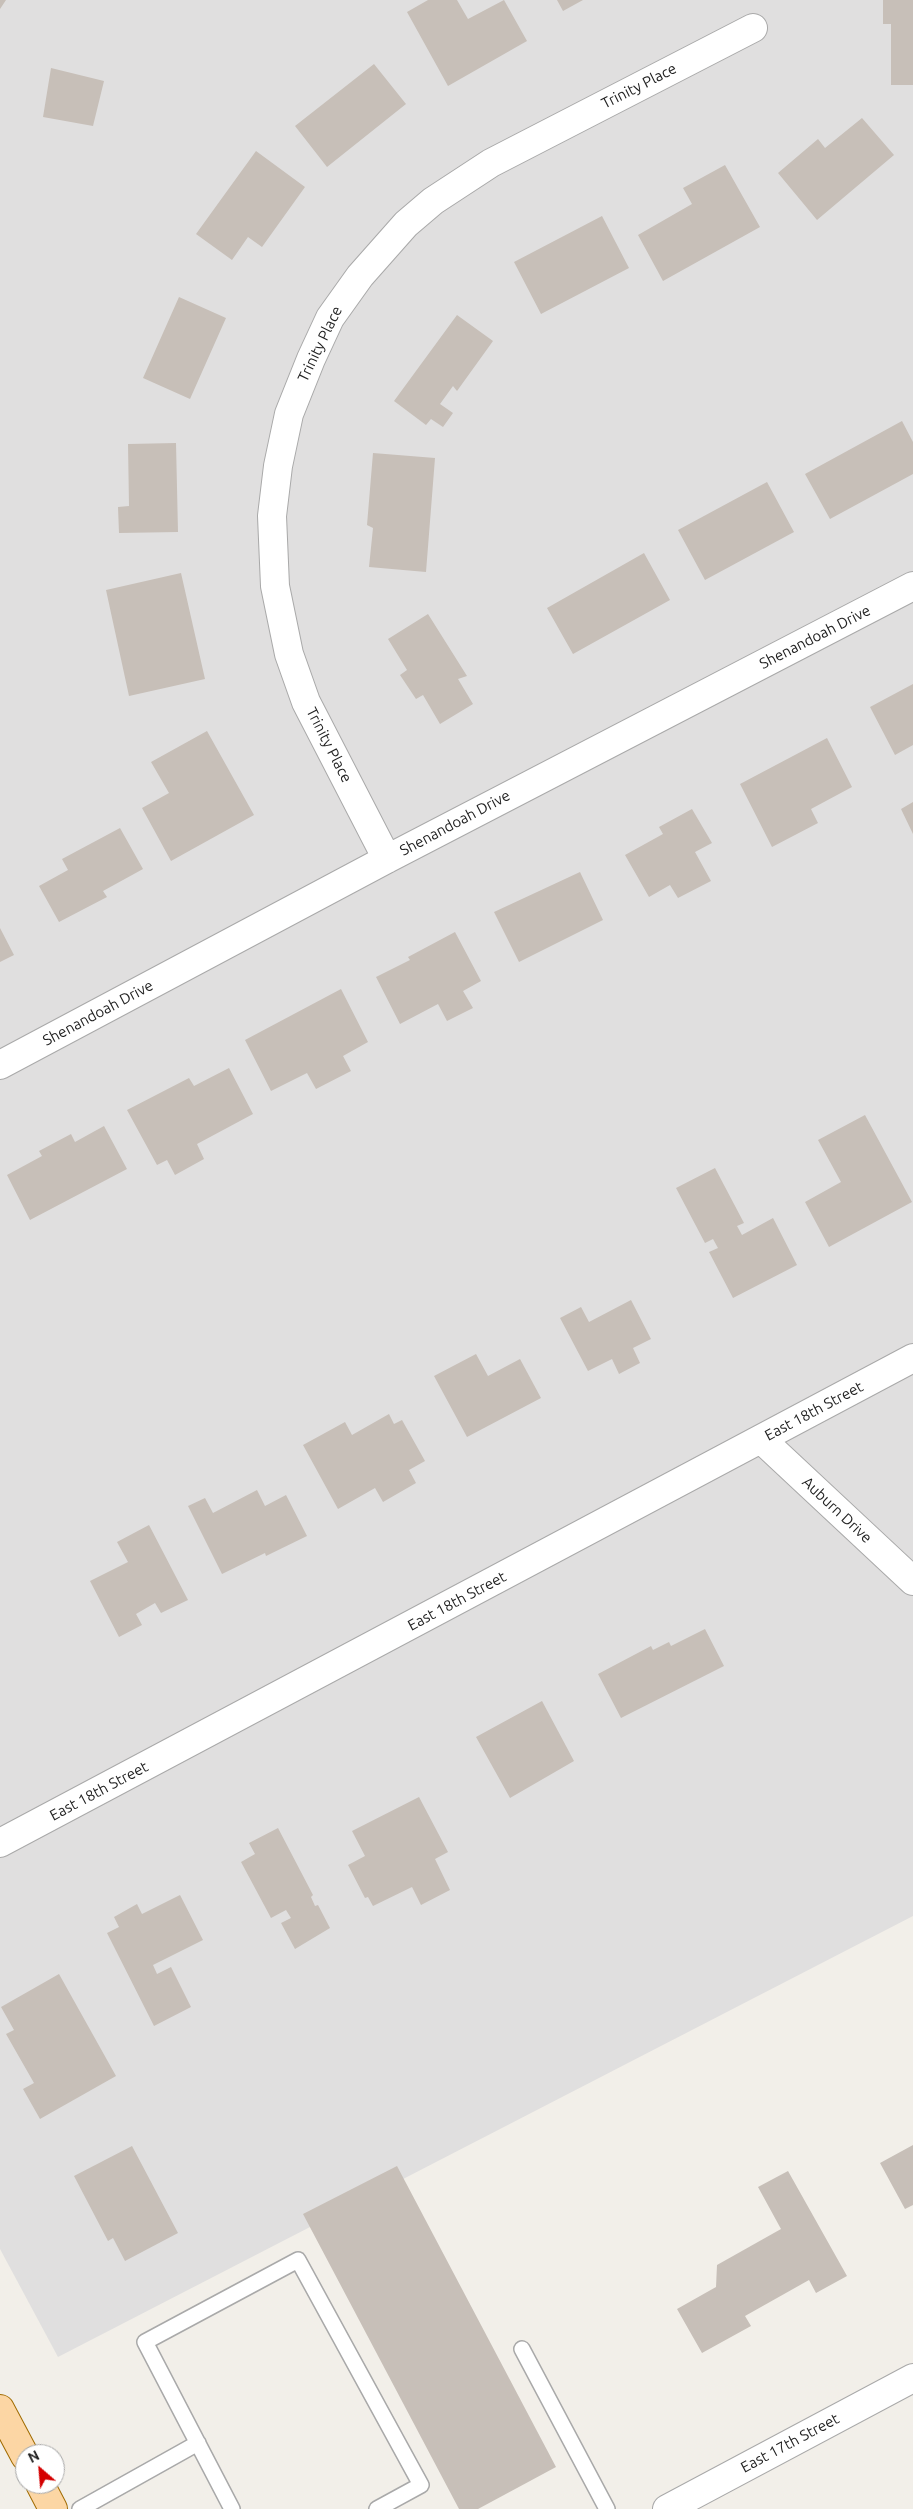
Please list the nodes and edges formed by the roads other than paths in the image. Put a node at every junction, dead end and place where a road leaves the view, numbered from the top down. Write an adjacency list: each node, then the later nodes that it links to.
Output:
1 (752, 28): 3 (street, Trinity Place)
2 (913, 586): 3 (street, Shenandoah Drive)
3 (388, 859): 4 (street, Shenandoah Drive)
4 (0, 1065)
5 (913, 1358): 6 (street, East 18th Street)
6 (761, 1439): 7 (street, Auburn Drive); 8 (street, East 18th Street)
7 (913, 1580)
8 (0, 1843)
9 (522, 2349): 19 (lane)
10 (913, 2378): 20 (street, East 17th Street)
11 (0, 2409): 13 (main road)
12 (198, 2443): 16 (lane); 17 (lane); 18 (lane)
13 (19, 2444)
14 (45, 2494): 15 (main road)
15 (53, 2509)
16 (80, 2509)
17 (232, 2509)
18 (377, 2509)
19 (607, 2509)
20 (667, 2509)

